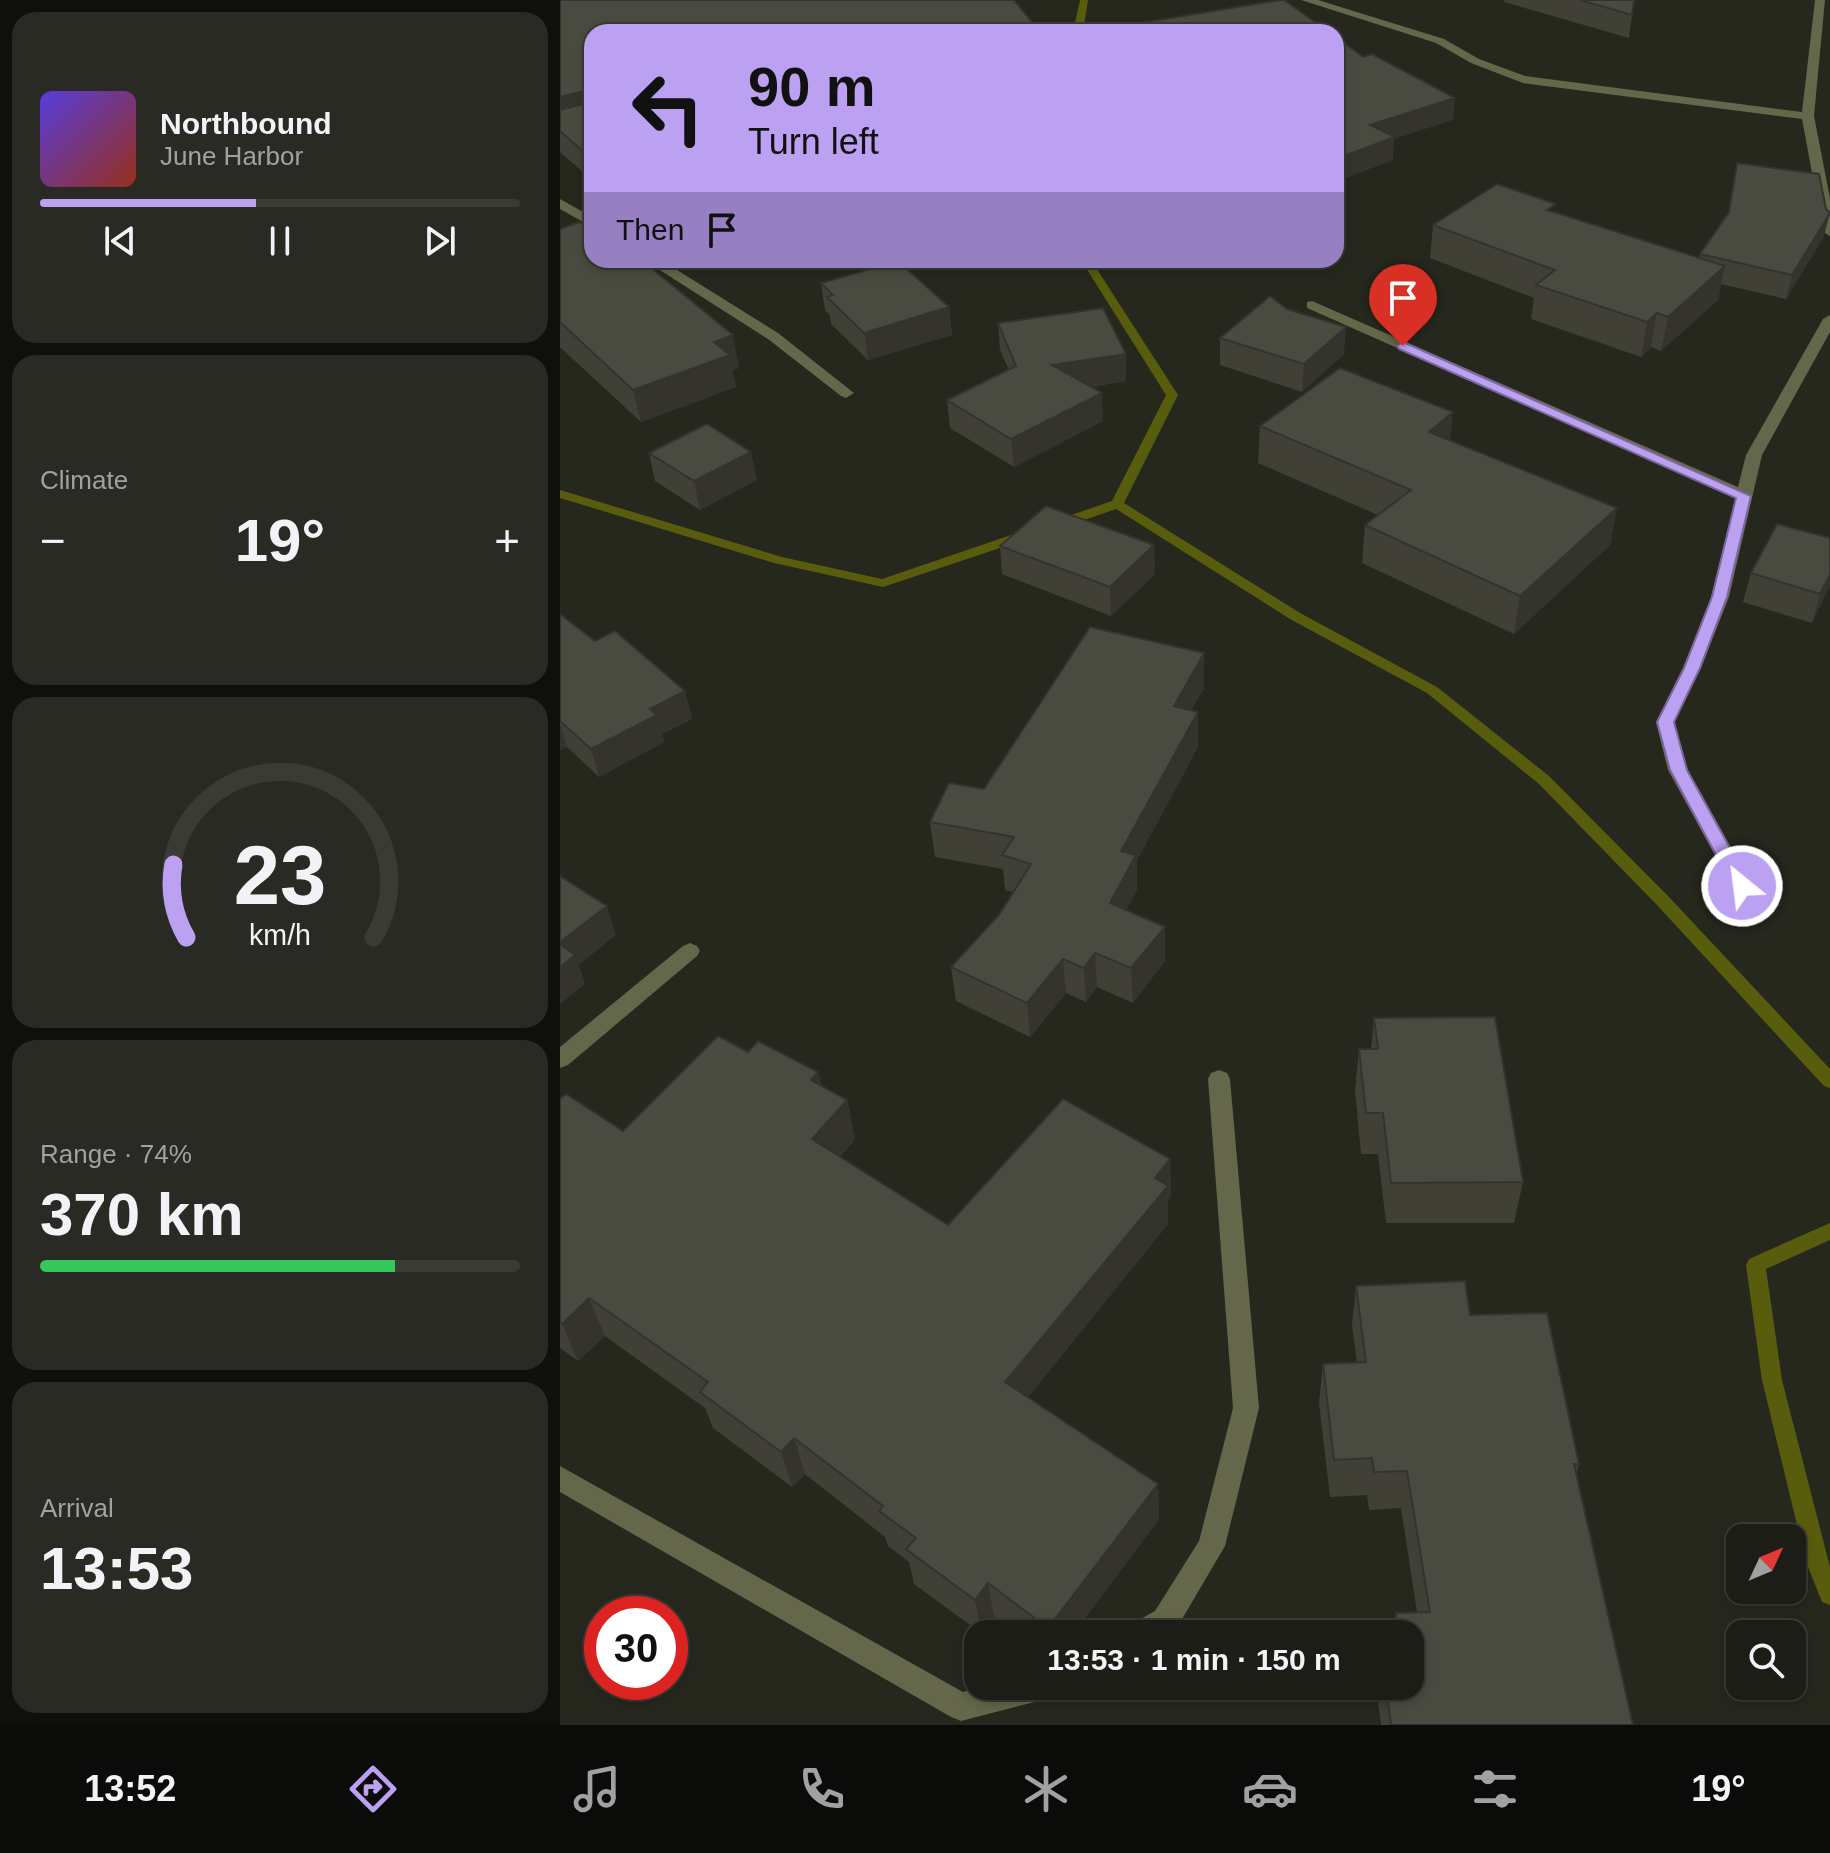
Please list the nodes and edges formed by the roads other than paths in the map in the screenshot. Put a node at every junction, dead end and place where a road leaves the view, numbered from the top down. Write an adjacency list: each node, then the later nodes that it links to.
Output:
1 (1306, 0): 3 (street)
2 (1820, 0): 3 (street)
3 (1808, 116): 8 (street)
4 (560, 203): 5 (street)
5 (584, 216)
6 (584, 219): 7 (street)
7 (560, 223)
8 (1830, 232)
9 (664, 268): 12 (street)
10 (1312, 305): 13 (street)
11 (1830, 319): 13 (street)
12 (846, 393)
13 (1744, 496): 14 (street)
14 (1742, 886)
15 (690, 951): 16 (street)
16 (560, 1059)
17 (1219, 1079): 19 (street)
18 (560, 1478): 20 (street)
19 (1166, 1620)
20 (990, 1700)

